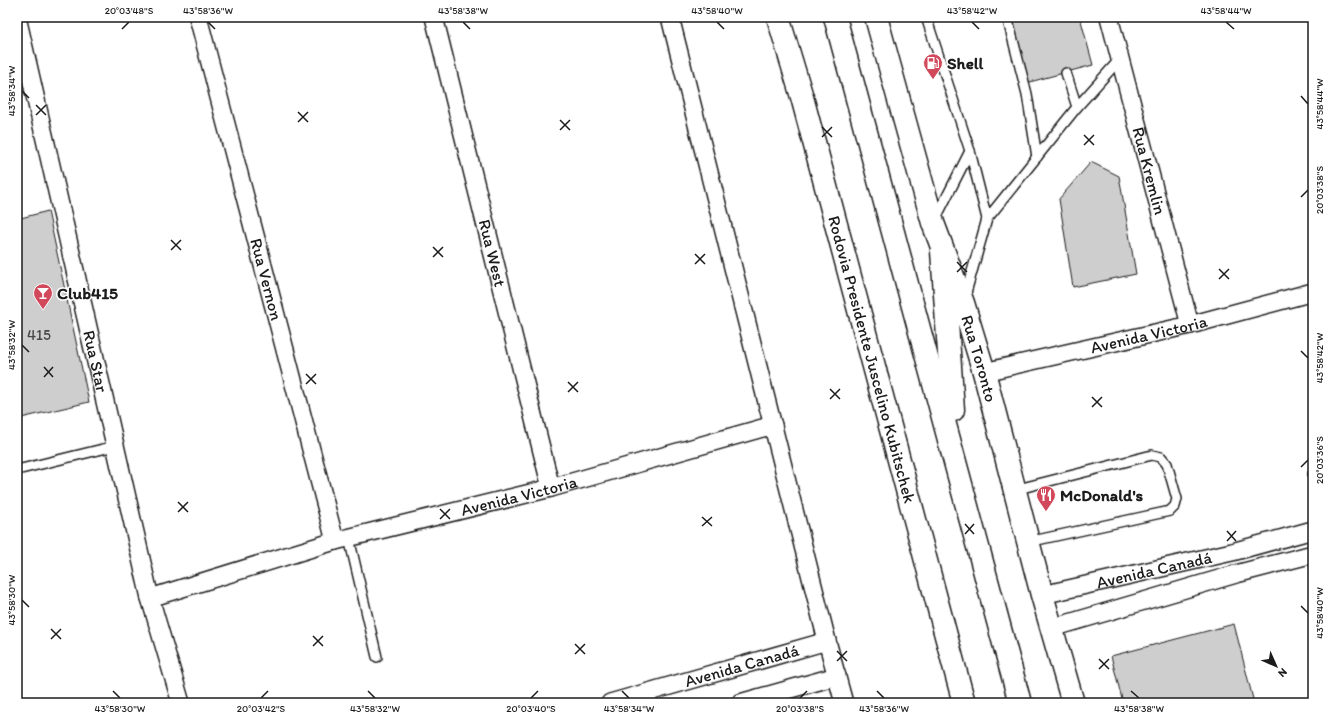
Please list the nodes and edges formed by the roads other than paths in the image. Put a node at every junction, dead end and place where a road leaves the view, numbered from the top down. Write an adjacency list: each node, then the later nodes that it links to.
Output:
1 (17, 17): 24 (street, Rua Star)
2 (198, 17): 30 (street, Rua Vernon)
3 (434, 17): 27 (street, Rua West)
4 (670, 17): 23 (street)
5 (778, 17): 43 (main road, Rodovia Presidente Juscelino Kubitschek)
6 (835, 17): 25 (main road)
7 (876, 17): 17 (main road, Rua Toronto)
8 (926, 17): 14 (lane)
9 (1007, 17): 15 (lane)
10 (1109, 17): 11 (street, Rua Kremlin)
11 (1120, 58): 13 (lane); 21 (street, Rua Kremlin)
12 (1066, 72): 13 (lane)
13 (1077, 107): 15 (lane)
14 (970, 151): 16 (lane); 17 (lane)
15 (1038, 157): 16 (lane)
16 (987, 219): 20 (lane)
17 (933, 223): 18 (main road, Rua Toronto)
18 (942, 251): 20 (main road, Rua Toronto); 25 (main road)
19 (1313, 292): 21 (street, Avenida Victoria)
20 (963, 303): 22 (main road, Rua Toronto)
21 (1190, 325): 22 (street, Avenida Victoria)
22 (984, 372): 28 (main road, Rua Toronto)
23 (773, 425): 27 (street, Avenida Victoria); 36 (street)
24 (115, 446): 26 (lane); 34 (street, Rua Star)
25 (954, 455): 44 (main road)
26 (17, 470)
27 (551, 488): 30 (street, Avenida Victoria)
28 (1014, 490): 31 (main road, Rua Toronto); 31 (lane)
29 (1313, 530): 33 (street, Avenida Canadá)
30 (342, 540): 34 (street, Avenida Victoria); 37 (lane)
31 (1028, 542): 33 (main road, Rua Toronto)
32 (1313, 554): 35 (street, Avenida Canadá)
33 (1042, 595): 35 (main road, Rua Toronto)
34 (150, 598): 39 (street, Rua Star)
35 (1052, 628): 45 (main road, Rua Toronto)
36 (827, 642): 38 (street); 40 (street, Avenida Canadá)
37 (377, 657)
38 (836, 676): 41 (street, Avenida Canadá); 42 (street)
39 (181, 703)
40 (610, 703)
41 (740, 703)
42 (844, 703)
43 (964, 703)
44 (1020, 703)
45 (1073, 703)

